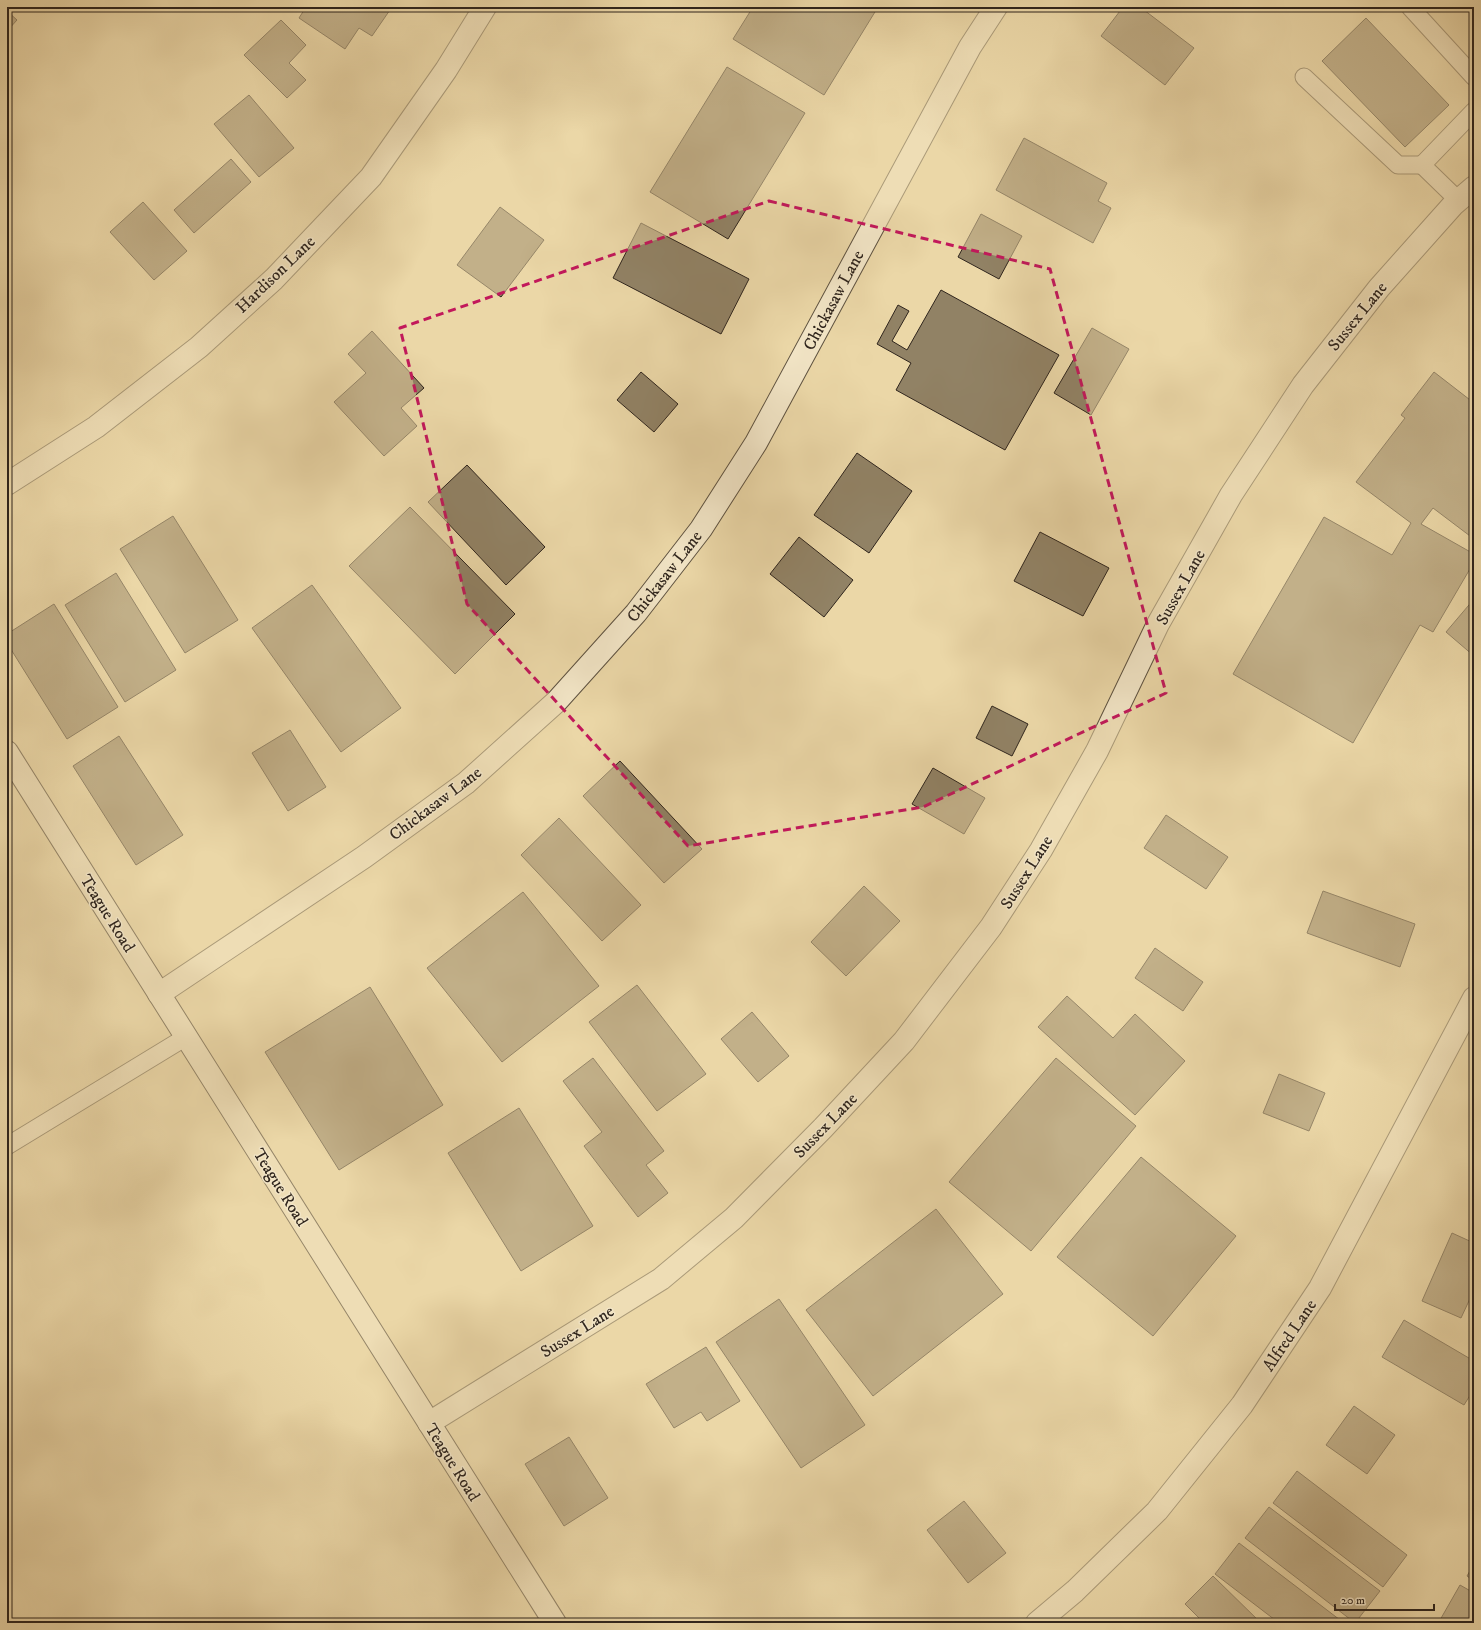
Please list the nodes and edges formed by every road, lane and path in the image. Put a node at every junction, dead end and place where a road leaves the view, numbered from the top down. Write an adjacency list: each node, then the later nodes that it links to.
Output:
1 (485, 7): 9 (street, Hardison Lane)
2 (996, 7): 11 (street, Chickasaw Lane)
3 (1410, 7): 5 (lane)
4 (1304, 77): 7 (lane)
5 (1474, 77)
6 (1474, 111): 7 (lane)
7 (1422, 165): 8 (lane)
8 (1466, 194): 15 (street, Sussex Lane)
9 (7, 484)
10 (7, 752): 11 (street, Teague Road)
11 (159, 994): 13 (street, Teague Road)
12 (1474, 998): 17 (street, Alfred Lane)
13 (186, 1037): 14 (lane); 15 (street, Teague Road)
14 (7, 1146)
15 (429, 1422): 16 (street, Teague Road)
16 (555, 1623)
17 (1037, 1623)

